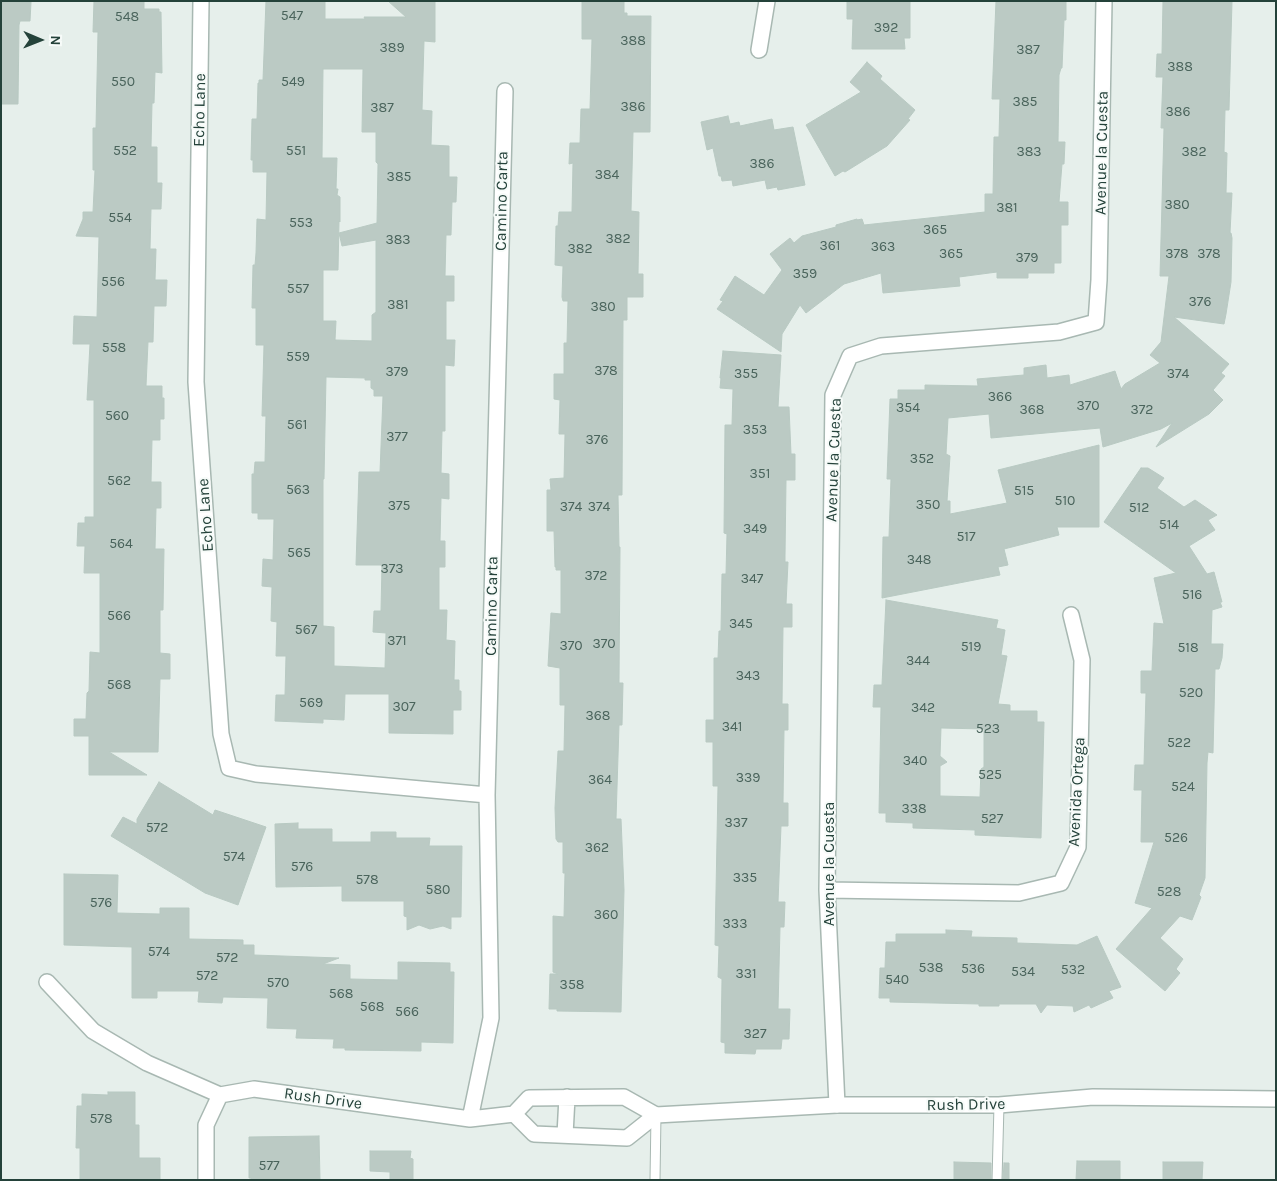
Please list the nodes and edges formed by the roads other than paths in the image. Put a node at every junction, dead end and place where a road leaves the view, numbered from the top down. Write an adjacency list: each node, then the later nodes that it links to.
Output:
1 (201, 1): 7 (street, Echo Lane)
2 (767, 1): 4 (street)
3 (1104, 1): 8 (street, Avenue la Cuesta)
4 (759, 50)
5 (505, 91): 7 (street, Camino Carta)
6 (1071, 615): 8 (street, Avenida Ortega)
7 (487, 794): 17 (street, Camino Carta)
8 (827, 890): 13 (street, Avenue la Cuesta)
9 (47, 982): 10 (street)
10 (220, 1095): 17 (street, Rush Drive); 19 (street)
11 (567, 1097): 15 (street); 16 (street); 18 (street)
12 (1276, 1098): 14 (street, Rush Drive)
13 (837, 1105): 14 (street, Rush Drive); 16 (street, Rush Drive)
14 (1000, 1105): 21 (lane)
15 (514, 1114): 17 (street, Rush Drive); 18 (street)
16 (656, 1115): 18 (street); 20 (lane)
17 (470, 1118)
18 (565, 1136)
19 (206, 1180)
20 (655, 1180)
21 (996, 1180)

